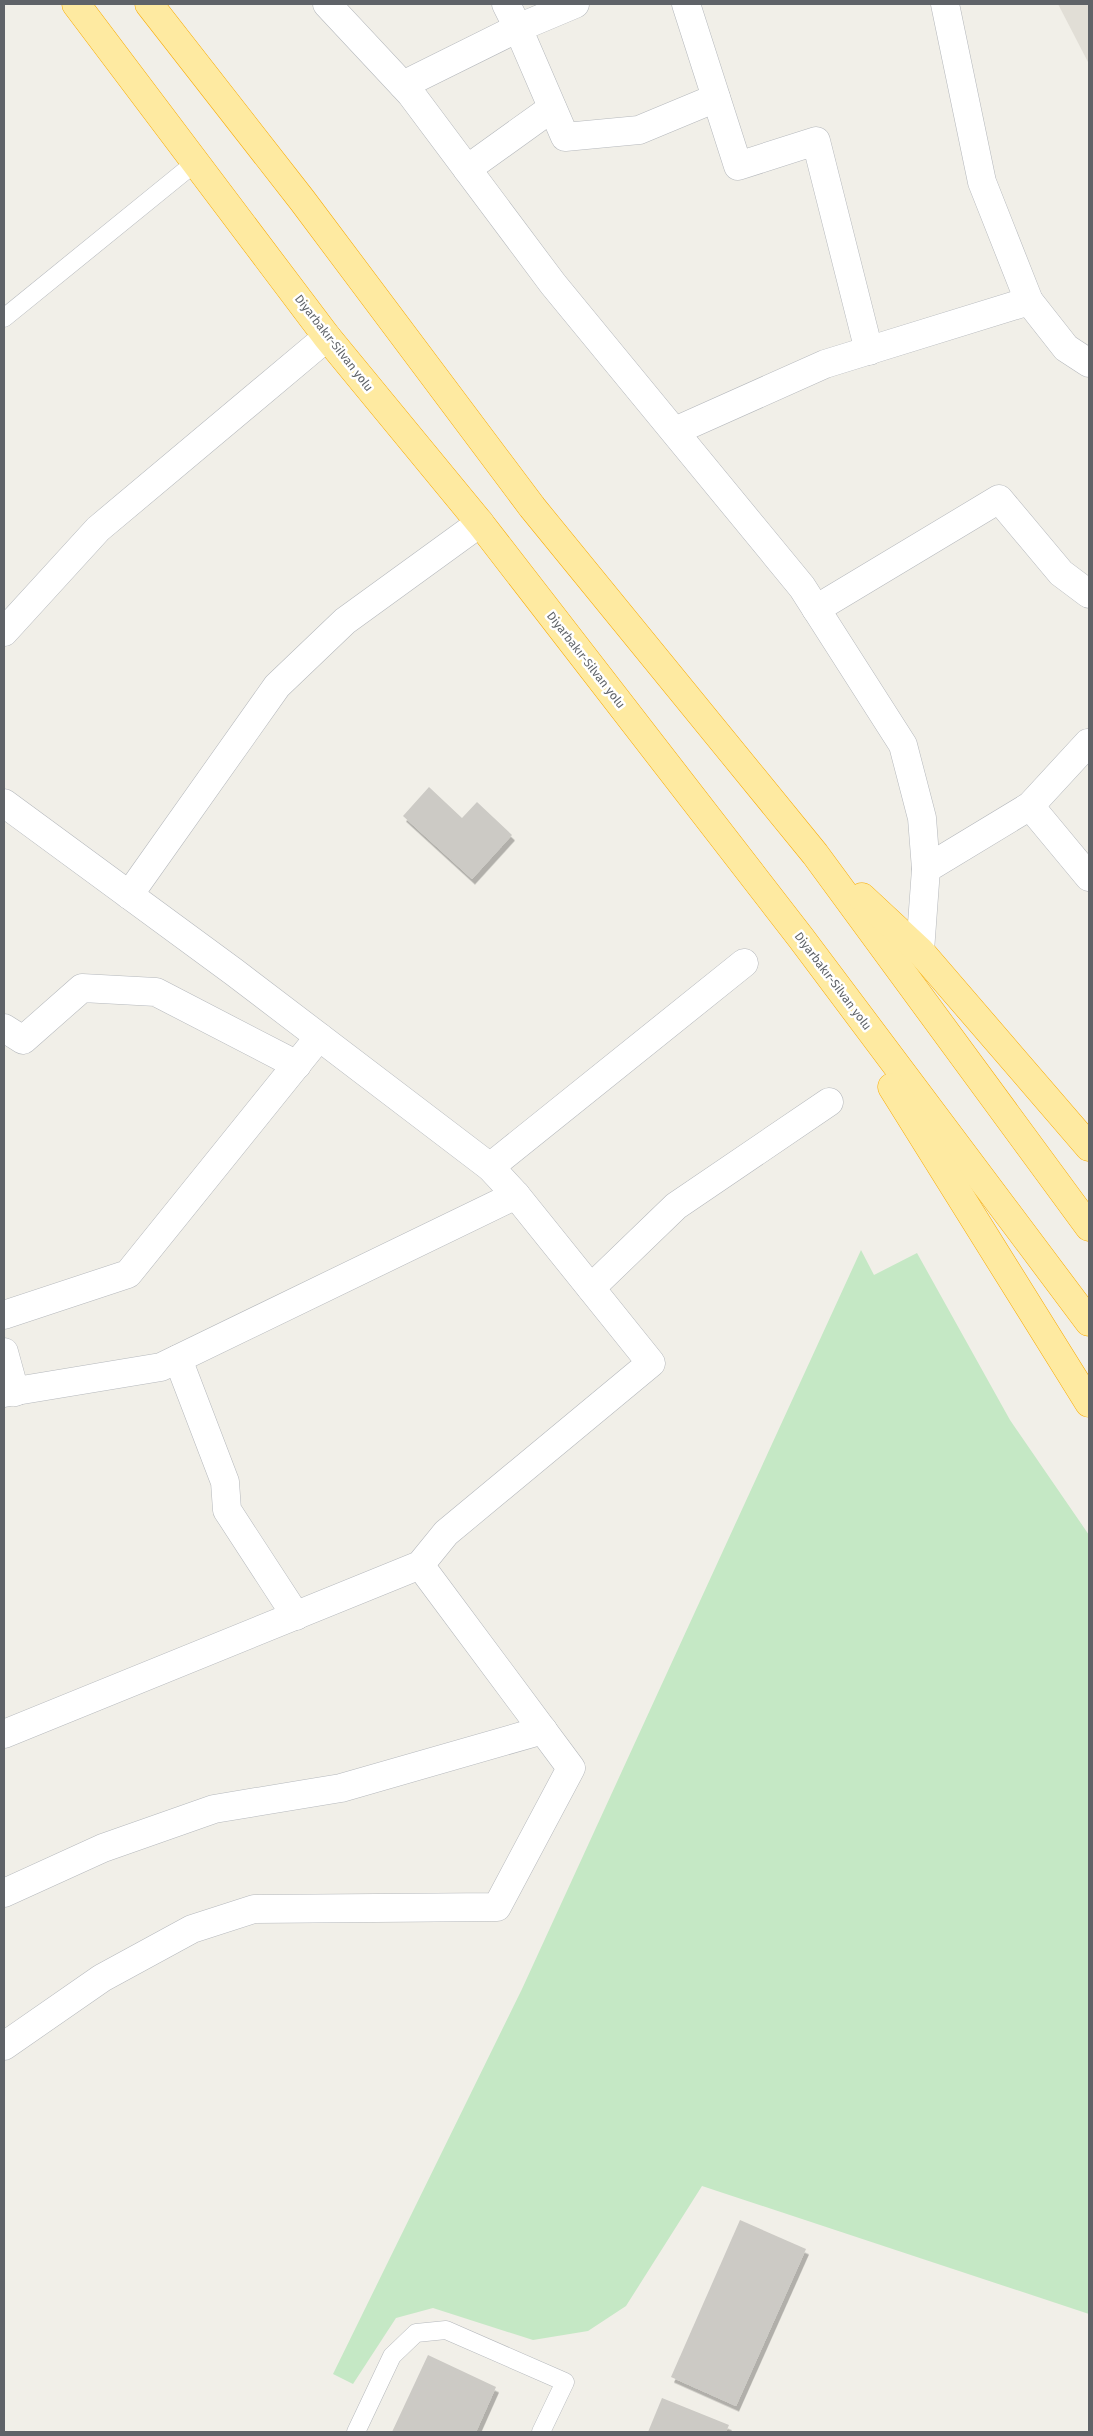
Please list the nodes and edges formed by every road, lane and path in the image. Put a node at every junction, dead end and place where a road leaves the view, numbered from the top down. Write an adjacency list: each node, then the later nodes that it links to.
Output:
1 (76, 4): 12 (highway, Diyarbakır-Silvan yolu)
2 (149, 4): 27 (highway)
3 (327, 4): 9 (street)
4 (506, 4): 8 (street)
5 (575, 4): 8 (street)
6 (686, 4): 10 (street)
7 (945, 4): 14 (street)
8 (518, 28): 9 (street); 11 (street)
9 (404, 85): 13 (street)
10 (716, 98): 11 (street); 17 (street)
11 (552, 108): 13 (street)
12 (196, 162): 15 (lane); 16 (highway, Diyarbakır-Silvan yolu)
13 (467, 169): 19 (street)
14 (1029, 301): 17 (street); 18 (street)
15 (4, 318)
16 (327, 337): 20 (highway, Diyarbakır-Silvan yolu); 23 (street)
17 (868, 351): 19 (street)
18 (1089, 363)
19 (675, 431): 22 (street)
20 (480, 523): 30 (street); 31 (highway, Diyarbakır-Silvan yolu)
21 (1089, 594): 22 (street)
22 (816, 609): 28 (street)
23 (7, 623)
24 (1089, 744): 26 (street)
25 (4, 802): 30 (street)
26 (1030, 806): 28 (street); 29 (street)
27 (815, 854): 32 (highway); 41 (highway)
28 (926, 869): 32 (street)
29 (1089, 877)
30 (129, 895): 35 (street)
31 (801, 938): 44 (highway, Diyarbakır-Silvan yolu); 48 (highway)
32 (920, 951): 38 (highway)
33 (744, 963): 39 (street)
34 (4, 1028): 36 (street)
35 (320, 1037): 36 (street); 39 (street)
36 (297, 1065): 43 (street)
37 (829, 1102): 42 (street)
38 (1085, 1134)
39 (490, 1167): 40 (street)
40 (516, 1195): 42 (street); 46 (street)
41 (1089, 1227)
42 (591, 1288): 49 (street)
43 (4, 1316)
44 (1089, 1322)
45 (4, 1352): 47 (street)
46 (178, 1359): 47 (street); 50 (street)
47 (9, 1392)
48 (1089, 1403)
49 (420, 1565): 50 (street); 51 (street)
50 (296, 1616): 52 (street)
51 (543, 1730): 53 (street); 54 (street)
52 (4, 1734)
53 (4, 1893)
54 (4, 2046)
55 (356, 2432): 56 (lane)
56 (541, 2432)

